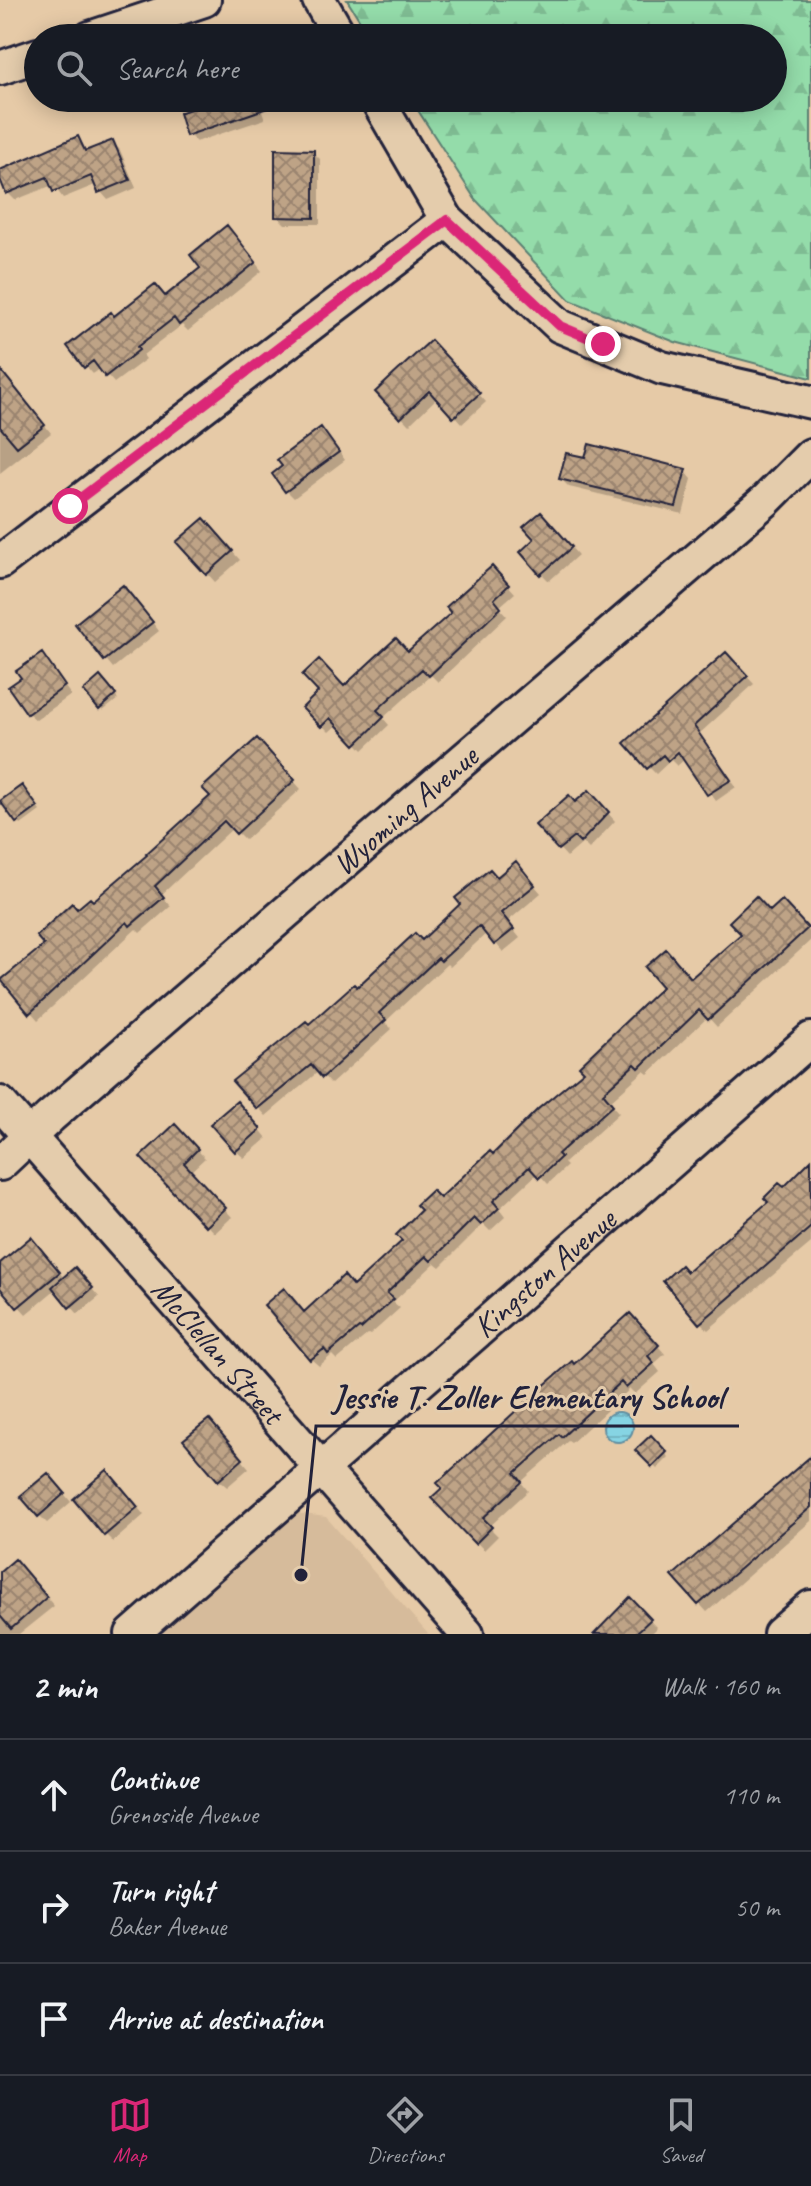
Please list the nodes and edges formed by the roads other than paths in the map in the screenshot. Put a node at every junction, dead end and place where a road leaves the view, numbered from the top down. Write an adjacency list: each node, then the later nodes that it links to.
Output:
1 (204, 0): 3 (street)
2 (319, 0): 4 (street)
3 (132, 24)
4 (333, 24)
5 (24, 60): 6 (street)
6 (0, 68)
7 (384, 112): 8 (street)
8 (447, 220): 9 (street); 11 (street)
9 (811, 402)
10 (811, 455): 14 (street, Wyoming Avenue)
11 (0, 562)
12 (811, 1039): 16 (street, Kingston Avenue)
13 (0, 1103): 14 (street, McClellan Street)
14 (29, 1137): 15 (street, Wyoming Avenue); 16 (street, McClellan Street)
15 (0, 1164)
16 (321, 1469): 18 (street, Kingston Avenue); 19 (street, McClellan Street)
17 (811, 1607): 20 (street)
18 (132, 1634)
19 (467, 1634)
20 (780, 1634)

